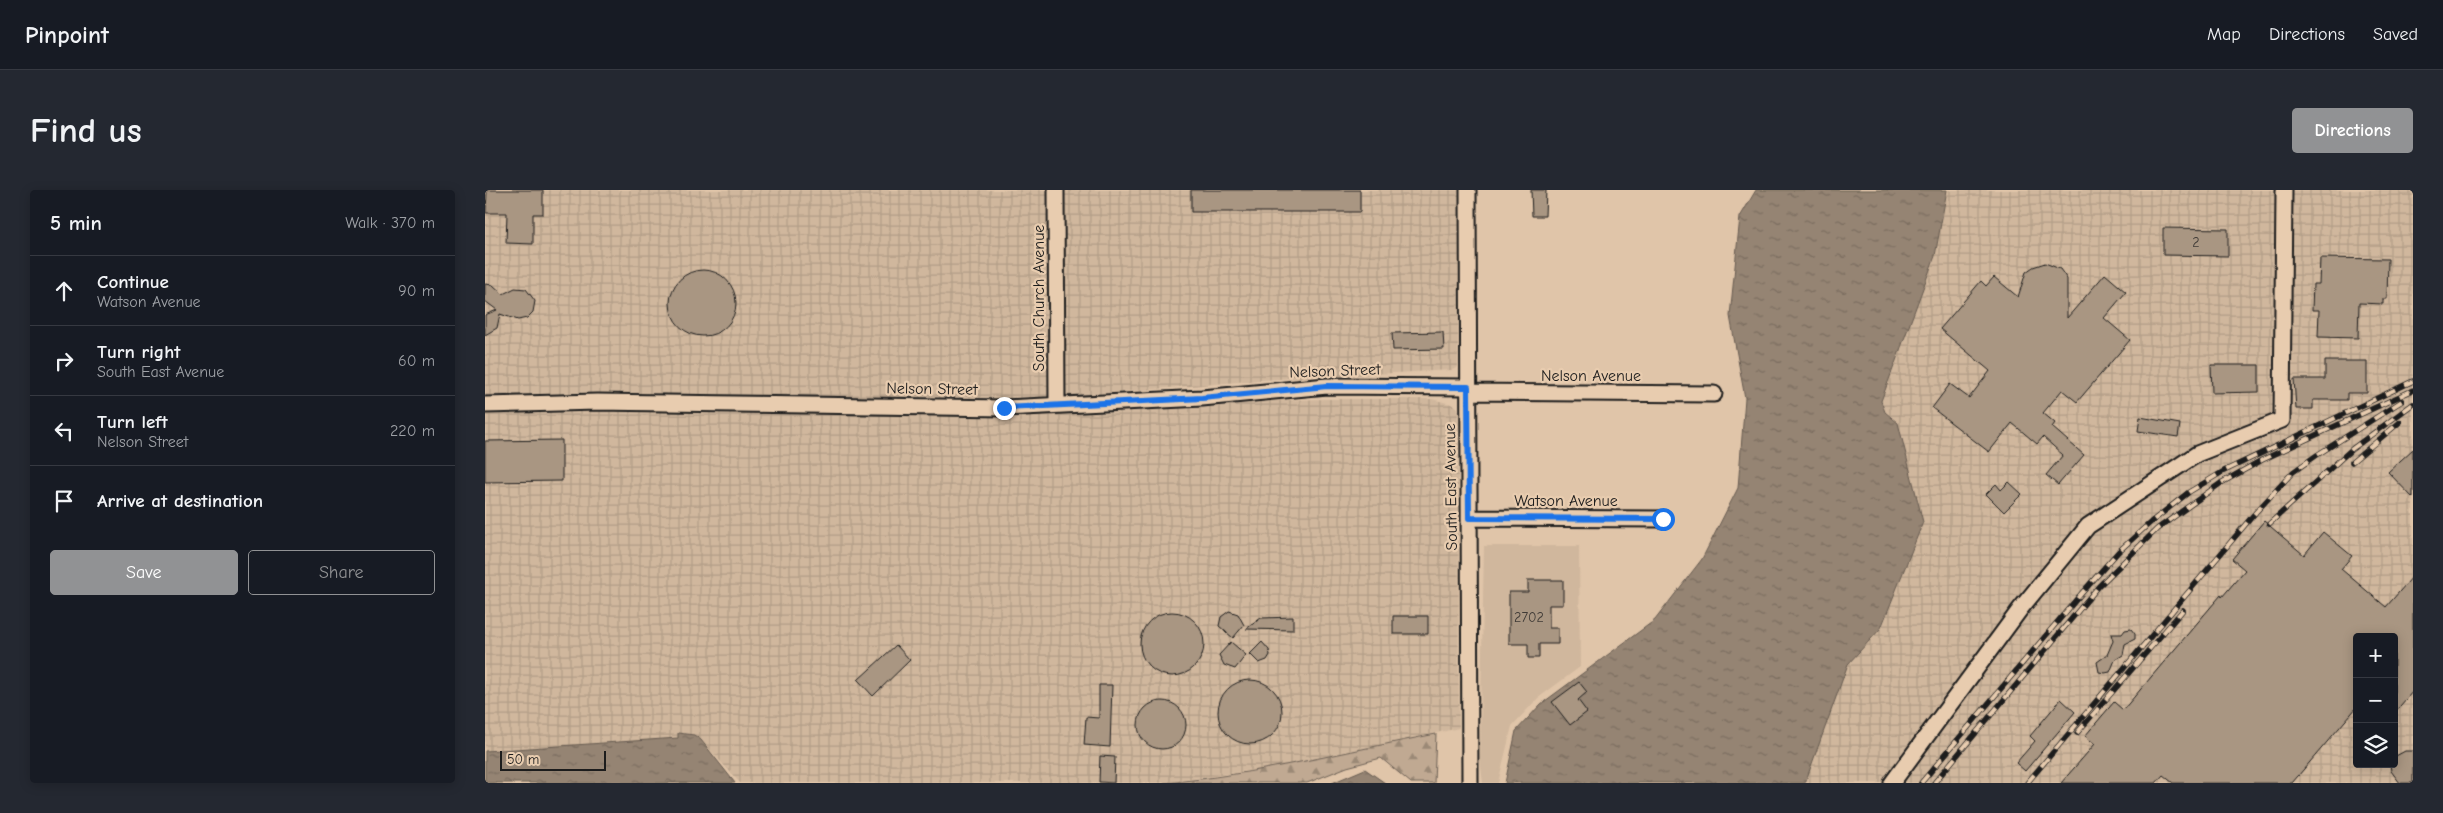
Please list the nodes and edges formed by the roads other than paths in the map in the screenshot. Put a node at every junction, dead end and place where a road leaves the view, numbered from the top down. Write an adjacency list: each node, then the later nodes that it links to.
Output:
1 (1056, 190): 7 (street, South Church Avenue)
2 (1468, 190): 4 (street, South East Avenue)
3 (2284, 190): 11 (street)
4 (1468, 390): 5 (street, Nelson Avenue); 7 (street, Nelson Street); 8 (street, South East Avenue)
5 (1714, 394)
6 (485, 405): 7 (street, Nelson Street)
7 (1057, 405)
8 (1469, 518): 9 (street, Watson Avenue); 10 (street, South East Avenue)
9 (1663, 519)
10 (1471, 783)
11 (1892, 783)

